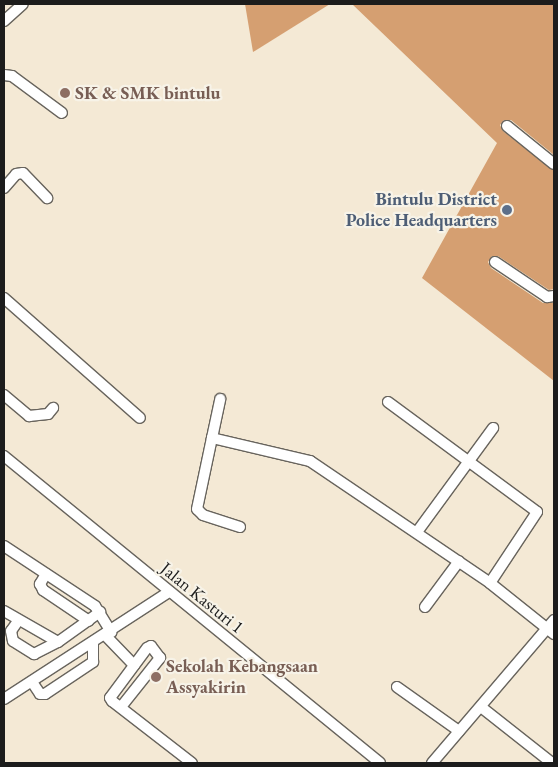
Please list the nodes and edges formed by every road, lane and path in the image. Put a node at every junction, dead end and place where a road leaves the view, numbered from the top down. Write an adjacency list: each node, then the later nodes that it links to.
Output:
1 (23, 4): 2 (street)
2 (4, 21)
3 (4, 75): 4 (street)
4 (62, 113)
5 (506, 126): 6 (street)
6 (554, 164)
7 (4, 188): 8 (street)
8 (47, 198)
9 (494, 262): 10 (street)
10 (554, 296)
11 (4, 298): 16 (street)
12 (4, 394): 15 (street)
13 (220, 399): 18 (street)
14 (388, 402): 20 (street)
15 (53, 408)
16 (140, 418)
17 (493, 428): 20 (street)
18 (212, 438): 21 (street); 22 (street)
19 (4, 456): 27 (street, Jalan Kasturi 1)
20 (469, 460): 22 (street); 26 (street)
21 (240, 527)
22 (416, 532): 24 (street)
23 (4, 546): 25 (street)
24 (459, 561): 26 (street); 28 (street)
25 (46, 574): 30 (street); 32 (street)
26 (490, 582): 33 (street)
27 (169, 592): 34 (street); 45 (street, Jalan Kasturi 1)
28 (425, 607)
29 (4, 611): 31 (street)
30 (100, 612): 32 (street); 34 (street)
31 (18, 621): 35 (street); 35 (street)
32 (89, 621): 35 (street)
33 (552, 627): 42 (street)
34 (108, 633): 36 (street); 37 (street)
35 (58, 642)
36 (93, 643): 38 (street); 38 (street)
37 (134, 665): 41 (street); 41 (street)
38 (29, 684): 40 (street)
39 (397, 687): 43 (street)
40 (4, 699)
41 (121, 707): 44 (street)
42 (481, 707): 43 (street); 47 (street)
43 (459, 731): 46 (street)
44 (192, 763)
45 (380, 763)
46 (432, 763)
47 (552, 763)

